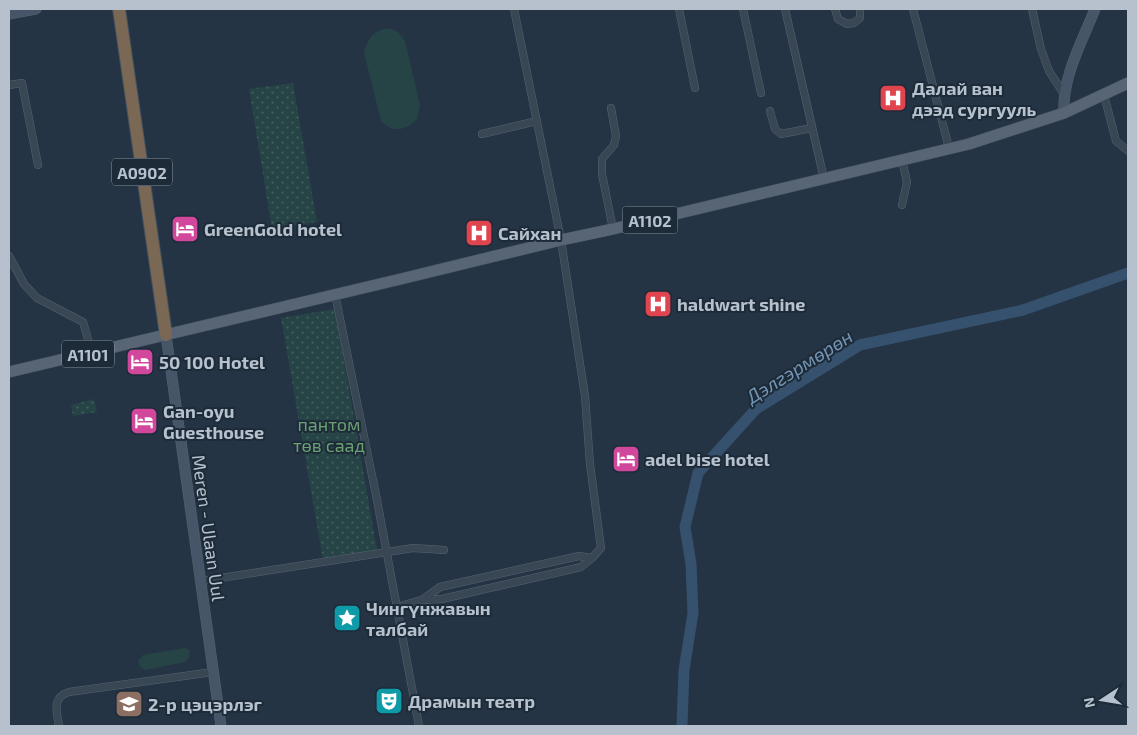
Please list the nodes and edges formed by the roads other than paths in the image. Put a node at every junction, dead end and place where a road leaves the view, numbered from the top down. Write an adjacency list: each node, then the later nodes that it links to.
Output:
1 (36, 9): 12 (street)
2 (119, 9): 35 (highway, A0902)
3 (514, 9): 22 (street)
4 (679, 9): 15 (street)
5 (743, 9): 16 (street)
6 (785, 9): 23 (street)
7 (835, 9): 8 (street)
8 (860, 9)
9 (913, 9): 25 (street)
10 (1032, 9): 17 (street)
11 (1095, 9): 17 (street)
12 (9, 14)
13 (1128, 83): 18 (main road, A1102)
14 (9, 85): 28 (street)
15 (695, 88)
16 (761, 93)
17 (1064, 94): 21 (street)
18 (1104, 95): 21 (main road, A1102); 26 (street)
19 (611, 108): 31 (street)
20 (770, 111): 23 (street)
21 (1064, 113): 25 (main road, A1102)
22 (536, 121): 24 (street); 32 (street)
23 (812, 128): 29 (street)
24 (482, 134)
25 (949, 148): 27 (main road, A1102)
26 (1128, 152)
27 (902, 160): 29 (main road, A1102); 30 (street)
28 (38, 165)
29 (824, 179): 31 (main road, A1102)
30 (902, 205)
31 (613, 228): 32 (main road, A1102)
32 (561, 240): 34 (main road, A1102); 40 (street)
33 (9, 256): 36 (street)
34 (335, 294): 35 (main road, A1102); 39 (street)
35 (166, 335): 36 (main road, A1101); 41 (street, Meren - Ulaan Uul)
36 (92, 353): 37 (main road, A1101)
37 (9, 372)
38 (444, 550): 39 (street)
39 (387, 552): 41 (street); 43 (street)
40 (592, 558): 42 (street); 42 (street)
41 (201, 581): 44 (street, Meren - Ulaan Uul)
42 (421, 600): 43 (street)
43 (397, 607): 47 (street)
44 (213, 672): 45 (street); 46 (street, Meren - Ulaan Uul)
45 (59, 726)
46 (220, 726)
47 (419, 726)

